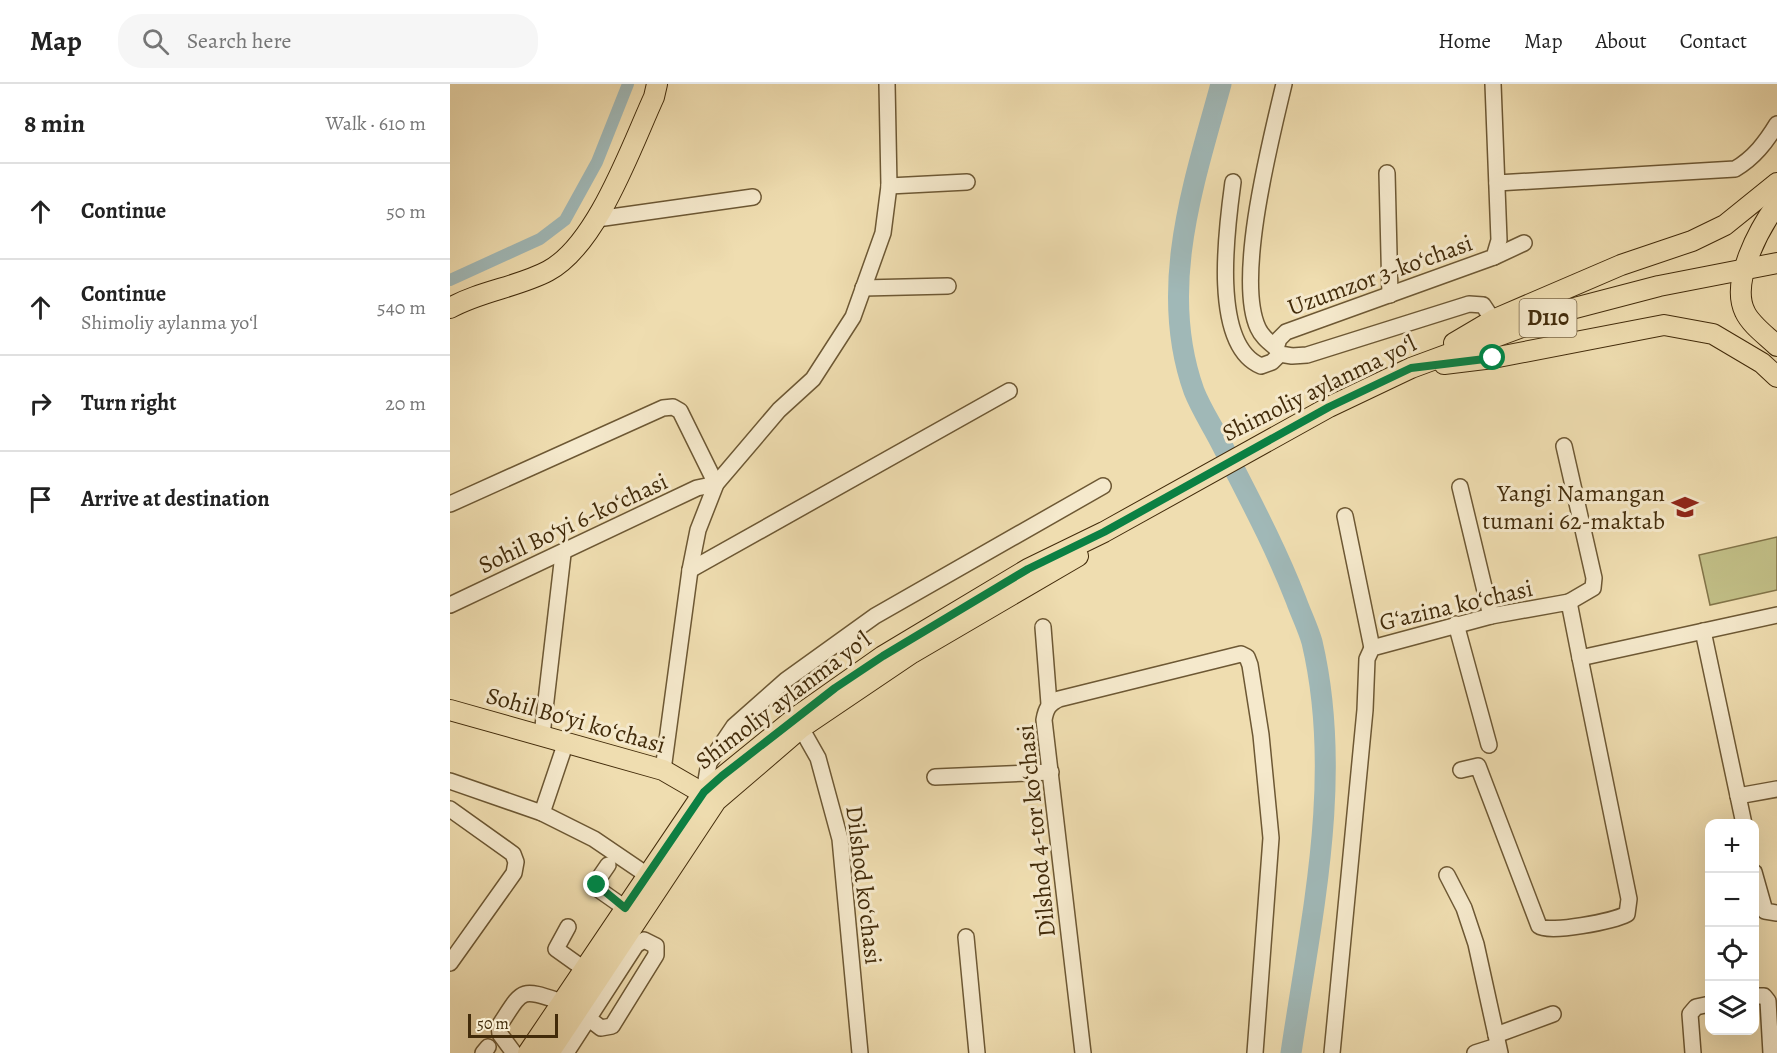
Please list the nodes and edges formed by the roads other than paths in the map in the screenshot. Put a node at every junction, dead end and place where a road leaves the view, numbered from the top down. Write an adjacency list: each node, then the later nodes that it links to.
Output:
1 (657, 84): 14 (main road)
2 (887, 84): 11 (street)
3 (1284, 84): 25 (street, Uzumzor 3-koʻchasi)
4 (1493, 84): 9 (street, Uzumzor 3-koʻchasi)
5 (1777, 124): 9 (street)
6 (1387, 173): 21 (street)
7 (967, 182): 11 (street)
8 (1233, 182): 25 (street)
9 (1497, 183): 16 (street, Uzumzor 3-koʻchasi)
10 (1777, 183): 23 (main road)
11 (889, 186): 20 (street)
12 (753, 197): 14 (street)
13 (1777, 204): 18 (main road)
14 (597, 219): 22 (main road)
15 (1524, 243): 16 (street)
16 (1494, 257): 21 (street, Uzumzor 3-koʻchasi)
17 (1777, 263): 18 (main road, Shimoliy aylanma yoʻl / D110)
18 (1745, 269): 24 (main road); 26 (main road, Shimoliy aylanma yoʻl / D110)
19 (948, 286): 20 (street)
20 (863, 288): 30 (street)
21 (1390, 295): 25 (street, Uzumzor 3-koʻchasi)
22 (450, 308)
23 (1493, 320): 25 (street); 26 (main road)
24 (1777, 346)
25 (1278, 351)
26 (1411, 368): 27 (main road); 35 (main road, Shimoliy aylanma yoʻl / D110)
27 (1777, 377)
28 (1009, 391): 37 (street)
29 (1564, 446): 38 (street)
30 (716, 484): 33 (street); 36 (street, Sohil Boʻyi 6-koʻchasi); 37 (street)
31 (1103, 486): 59 (street)
32 (1460, 487): 41 (street)
33 (450, 504)
34 (1345, 516): 45 (street)
35 (1104, 532): 49 (main road, Shimoliy aylanma yoʻl / D110); 59 (main road, Shimoliy aylanma yoʻl / D110)
36 (563, 554): 39 (street, Sohil Boʻyi 6-koʻchasi); 50 (street)
37 (690, 570): 53 (street)
38 (1569, 602): 41 (street, Gʻazina koʻchasi); 46 (street, Gʻazina koʻchasi)
39 (450, 605)
40 (1777, 615): 44 (street)
41 (1491, 616): 42 (street, Gʻazina koʻchasi)
42 (1456, 624): 45 (street, Gʻazina koʻchasi); 52 (street)
43 (1043, 627): 47 (street)
44 (1703, 631): 46 (street); 60 (street)
45 (1372, 648): 87 (street, Gʻazina koʻchasi)
46 (1580, 658): 54 (street, Gʻazina koʻchasi)
47 (1049, 704): 55 (street, Dilshod 4-tor koʻchasi); 86 (street, Dilshod 4-tor koʻchasi)
48 (450, 710): 50 (main road, Sohil Boʻyi koʻchasi)
49 (801, 729): 59 (main road, Shimoliy aylanma yoʻl / D110); 83 (street, Dilshod koʻchasi)
50 (542, 735): 51 (main road, Sohil Boʻyi koʻchasi)
51 (566, 742): 53 (main road, Sohil Boʻyi koʻchasi); 62 (street)
52 (1489, 745)
53 (663, 770): 59 (main road, Sohil Boʻyi koʻchasi)
54 (1461, 770)
55 (1051, 772): 56 (street); 85 (street, Dilshod 4-tor koʻchasi)
56 (935, 777)
57 (450, 781): 62 (street)
58 (1777, 789): 60 (street)
59 (710, 796): 65 (main road, Shimoliy aylanma yoʻl / D110); 80 (main road, Shimoliy aylanma yoʻl / D110)
60 (1738, 796): 63 (street)
61 (450, 809): 72 (street)
62 (542, 813): 65 (street)
63 (1743, 819)
64 (608, 865): 68 (street)
65 (647, 875): 68 (main road, Shimoliy aylanma yoʻl / D110)
66 (1447, 875): 79 (street)
67 (1759, 888): 69 (street)
68 (625, 908): 73 (main road, Shimoliy aylanma yoʻl / D110)
69 (1777, 913)
70 (568, 927): 73 (street)
71 (966, 937): 84 (street)
72 (450, 963)
73 (584, 969): 75 (main road, Shimoliy aylanma yoʻl / D110)
74 (1759, 996): 90 (street)
75 (562, 1002): 81 (street); 82 (main road, Shimoliy aylanma yoʻl / D110)
76 (1705, 1005): 89 (street)
77 (1553, 1014): 79 (street)
78 (588, 1018): 78 (street); 80 (street)
79 (1498, 1045): 88 (street)
80 (555, 1052)
81 (514, 1053)
82 (528, 1053)
83 (860, 1053)
84 (976, 1053)
85 (1083, 1053)
86 (1255, 1053)
87 (1332, 1053)
88 (1475, 1053)
89 (1693, 1053)
90 (1771, 1053)

